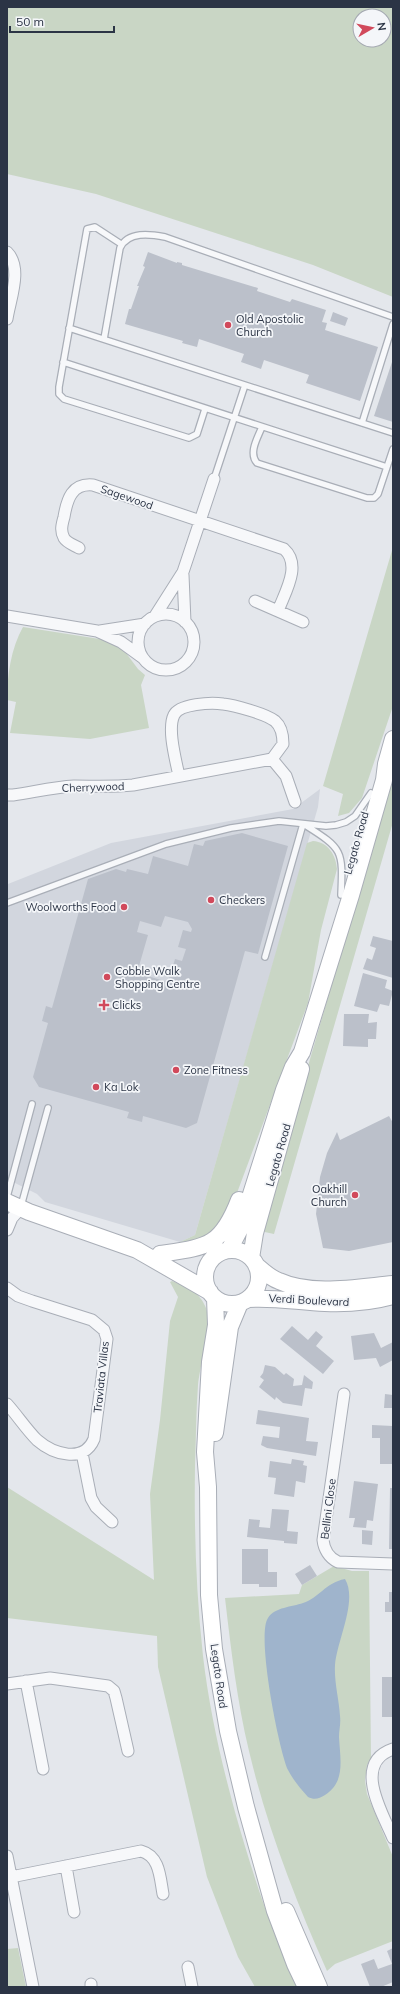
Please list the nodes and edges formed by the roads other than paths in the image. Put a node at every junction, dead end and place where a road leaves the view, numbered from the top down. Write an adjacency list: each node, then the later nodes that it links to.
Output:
1 (121, 244): 4 (lane); 6 (lane); 7 (lane)
2 (7, 252): 3 (street)
3 (7, 318)
4 (393, 318)
5 (393, 324): 12 (lane)
6 (69, 328): 7 (lane); 8 (lane)
7 (104, 339): 9 (lane)
8 (63, 362): 10 (lane); 10 (lane)
9 (245, 385): 11 (lane); 12 (lane)
10 (205, 408): 11 (lane)
11 (234, 418): 13 (lane); 17 (lane)
12 (362, 423): 14 (lane)
13 (262, 426): 16 (lane); 16 (lane)
14 (393, 433)
15 (393, 448): 16 (lane)
16 (387, 467)
17 (214, 479): 18 (street)
18 (201, 522): 19 (street, Sagewood); 20 (street); 22 (street, Sagewood)
19 (79, 548)
20 (183, 572): 24 (street); 25 (street)
21 (254, 601): 22 (street)
22 (278, 611): 26 (street)
23 (7, 616): 28 (street)
24 (155, 616): 25 (street); 27 (street)
25 (185, 622): 29 (street)
26 (303, 622)
27 (145, 624): 28 (street); 29 (street)
28 (97, 631): 29 (street)
29 (144, 659)
30 (393, 739): 32 (street, Legato Road)
31 (272, 759): 33 (street, Cherrywood); 33 (street); 36 (street)
32 (386, 764): 34 (street, Legato Road); 40 (street, Legato Road)
33 (179, 776): 35 (street, Cherrywood)
34 (371, 793): 37 (lane); 38 (street, Legato Road)
35 (7, 795)
36 (295, 802)
37 (303, 824): 38 (lane); 39 (lane); 41 (lane)
38 (342, 895): 40 (street, Legato Road)
39 (7, 904)
40 (333, 949): 42 (street, Legato Road)
41 (265, 957)
42 (302, 1052): 45 (street, Legato Road); 53 (street, Legato Road)
43 (32, 1104): 46 (lane)
44 (48, 1108): 47 (lane)
45 (263, 1152): 50 (street, Legato Road); 51 (street)
46 (7, 1197)
47 (12, 1208): 48 (street); 49 (street)
48 (7, 1230)
49 (137, 1250): 51 (street); 56 (street)
50 (229, 1250): 52 (street); 53 (street)
51 (160, 1254): 52 (street)
52 (212, 1259): 56 (street)
53 (254, 1261): 54 (street, Verdi Boulevard); 58 (street)
54 (393, 1284)
55 (7, 1288): 61 (street, Traviata Villas)
56 (212, 1294): 58 (street); 62 (street, Legato Road)
57 (393, 1296): 58 (street, Verdi Boulevard)
58 (244, 1301): 62 (street, Legato Road)
59 (344, 1394): 64 (street, Bellini Close)
60 (7, 1404): 61 (street)
61 (82, 1453): 63 (street)
62 (208, 1487): 72 (street, Legato Road)
63 (112, 1522)
64 (393, 1564)
65 (26, 1681): 66 (street); 68 (street); 69 (street)
66 (7, 1684)
67 (393, 1749): 70 (street)
68 (128, 1751)
69 (43, 1769)
70 (393, 1838)
71 (7, 1856): 74 (street)
72 (263, 1860): 80 (street, Legato Road); 81 (street, Legato Road)
73 (66, 1866): 74 (street); 75 (street); 76 (street)
74 (11, 1877): 78 (street)
75 (163, 1894)
76 (74, 1912)
77 (188, 1967): 79 (street)
78 (33, 1987)
79 (192, 1987)
80 (306, 1987)
81 (319, 1987)

